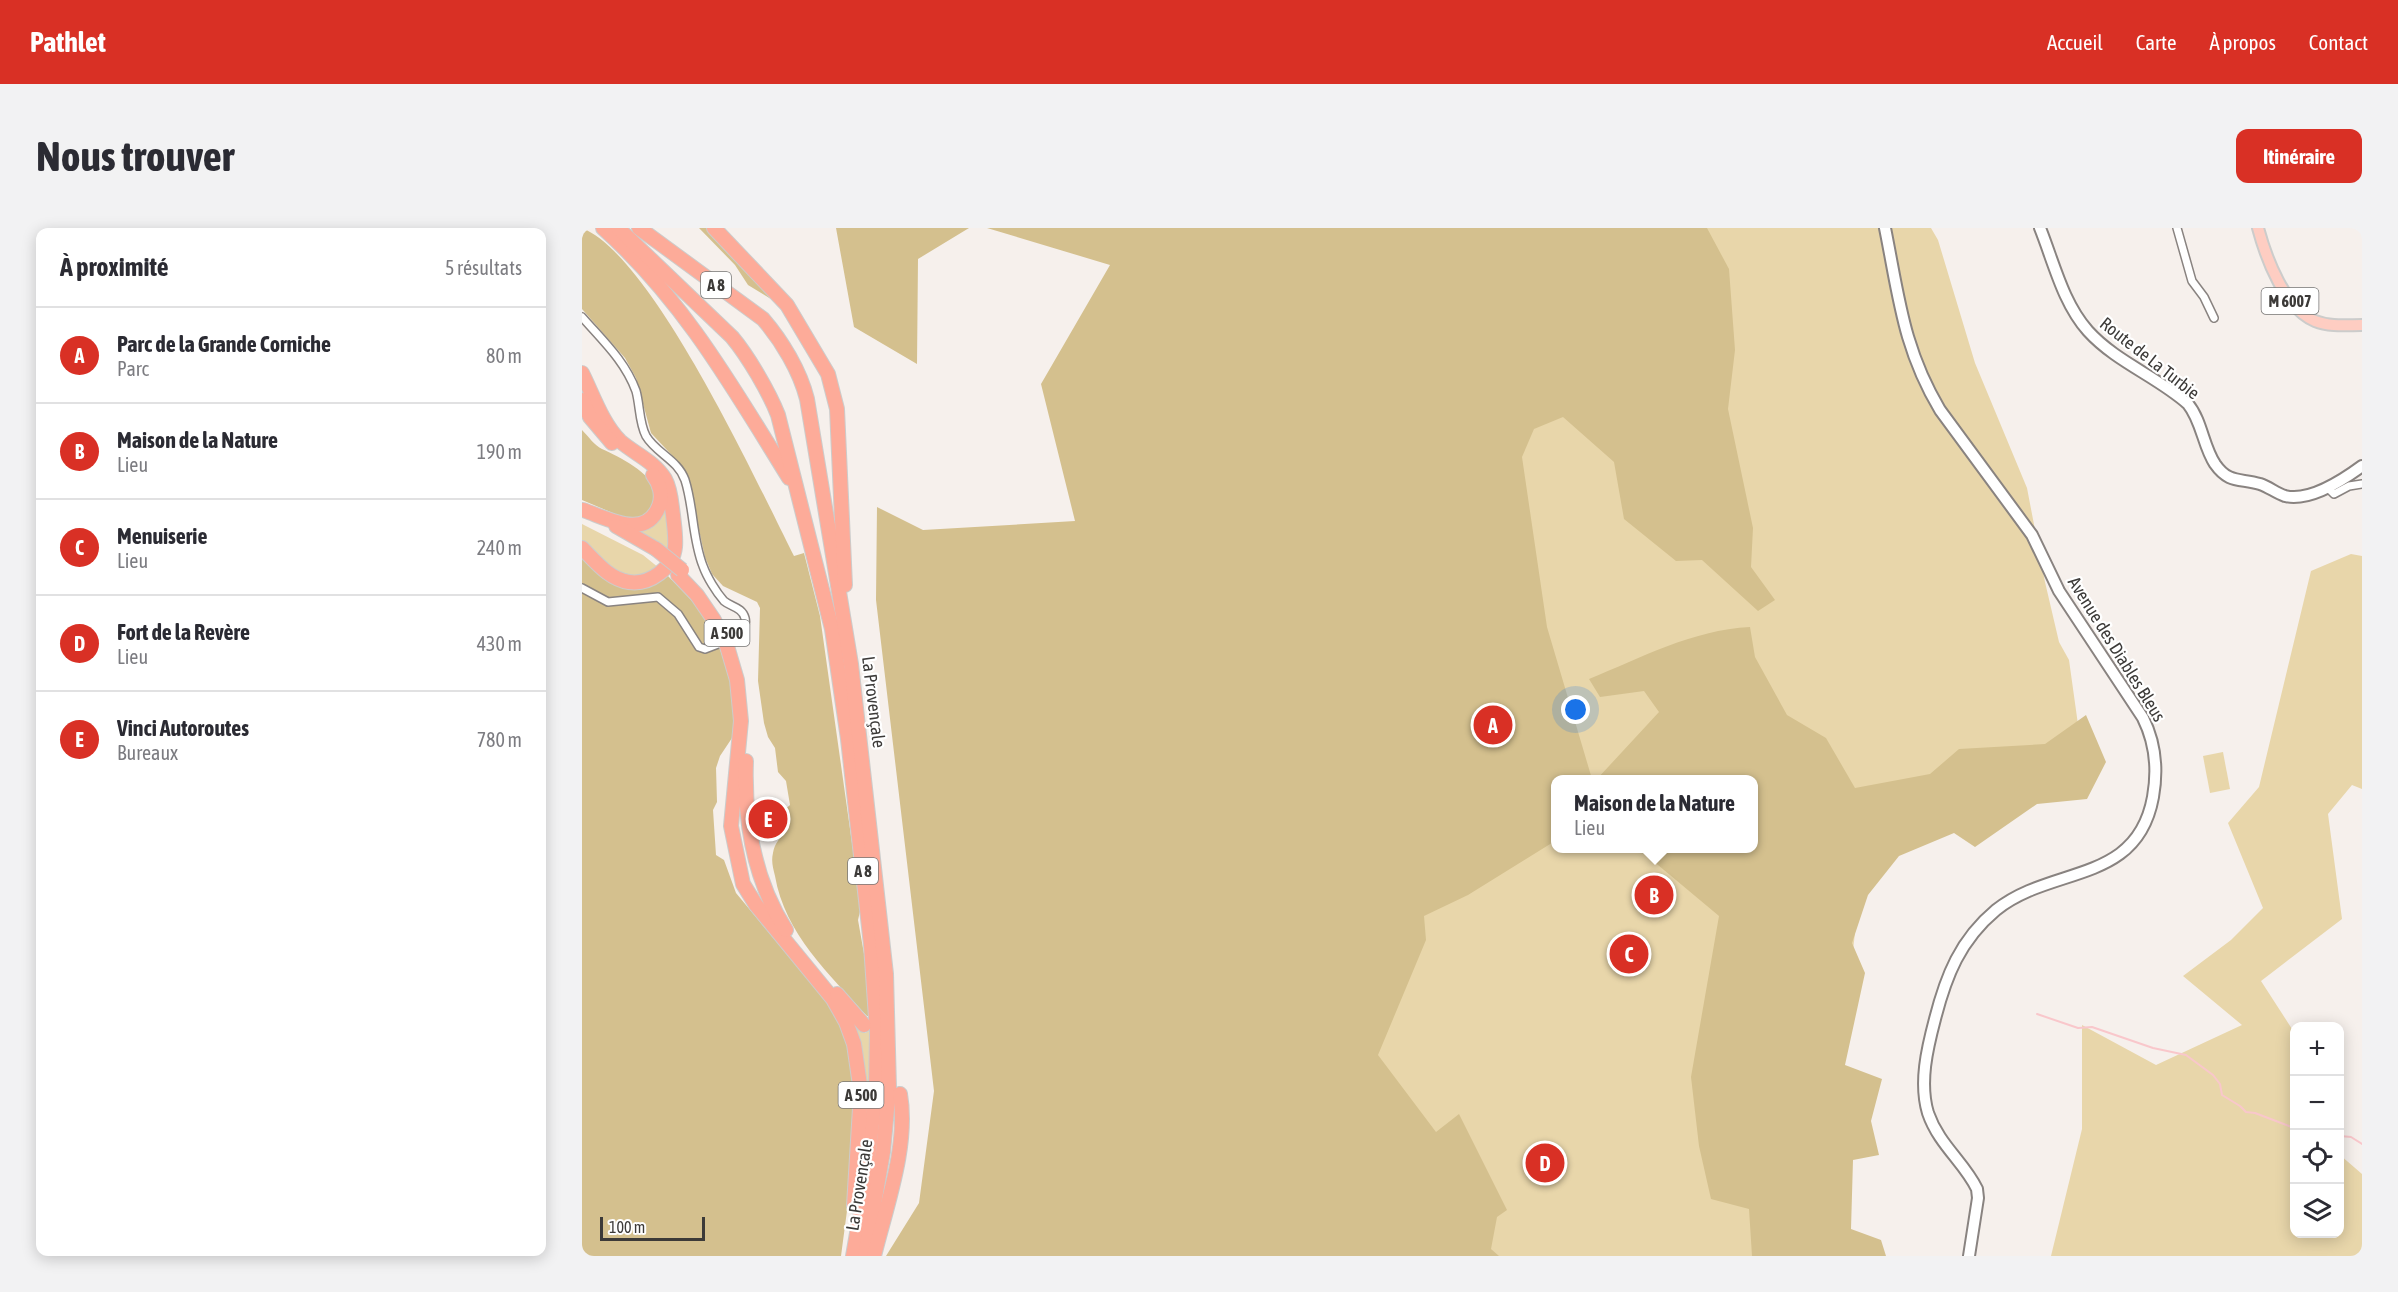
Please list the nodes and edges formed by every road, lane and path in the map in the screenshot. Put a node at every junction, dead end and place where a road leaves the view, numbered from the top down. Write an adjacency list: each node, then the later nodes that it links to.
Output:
1 (603, 228): 17 (highway)
2 (618, 228): 17 (highway, La Provençale / A 8)
3 (639, 228): 23 (highway, La Provençale / A 8)
4 (714, 228): 23 (highway)
5 (1885, 228): 30 (main road, Avenue des Diables Bleus)
6 (2040, 228): 16 (main road, Route de La Turbie)
7 (2177, 228): 10 (street)
8 (2258, 228): 11 (main road, M 6007)
9 (582, 317): 22 (street)
10 (2214, 318)
11 (2362, 325)
12 (582, 373): 19 (highway)
13 (582, 400): 18 (highway)
14 (2362, 466): 16 (main road, Route de La Turbie)
15 (2362, 484): 16 (street)
16 (2328, 488)
17 (797, 490): 27 (highway, La Provençale / A 8)
18 (582, 512): 20 (highway, A 500, bridge)
19 (582, 548)
20 (680, 573): 25 (highway, A 500); 27 (highway, A 500)
21 (582, 588): 24 (street)
22 (735, 636)
23 (847, 638): 28 (highway, La Provençale / A 8)
24 (718, 644)
25 (864, 1025)
26 (900, 1094): 29 (highway, A 500)
27 (851, 1256)
28 (865, 1256)
29 (874, 1256)
30 (1969, 1256)

